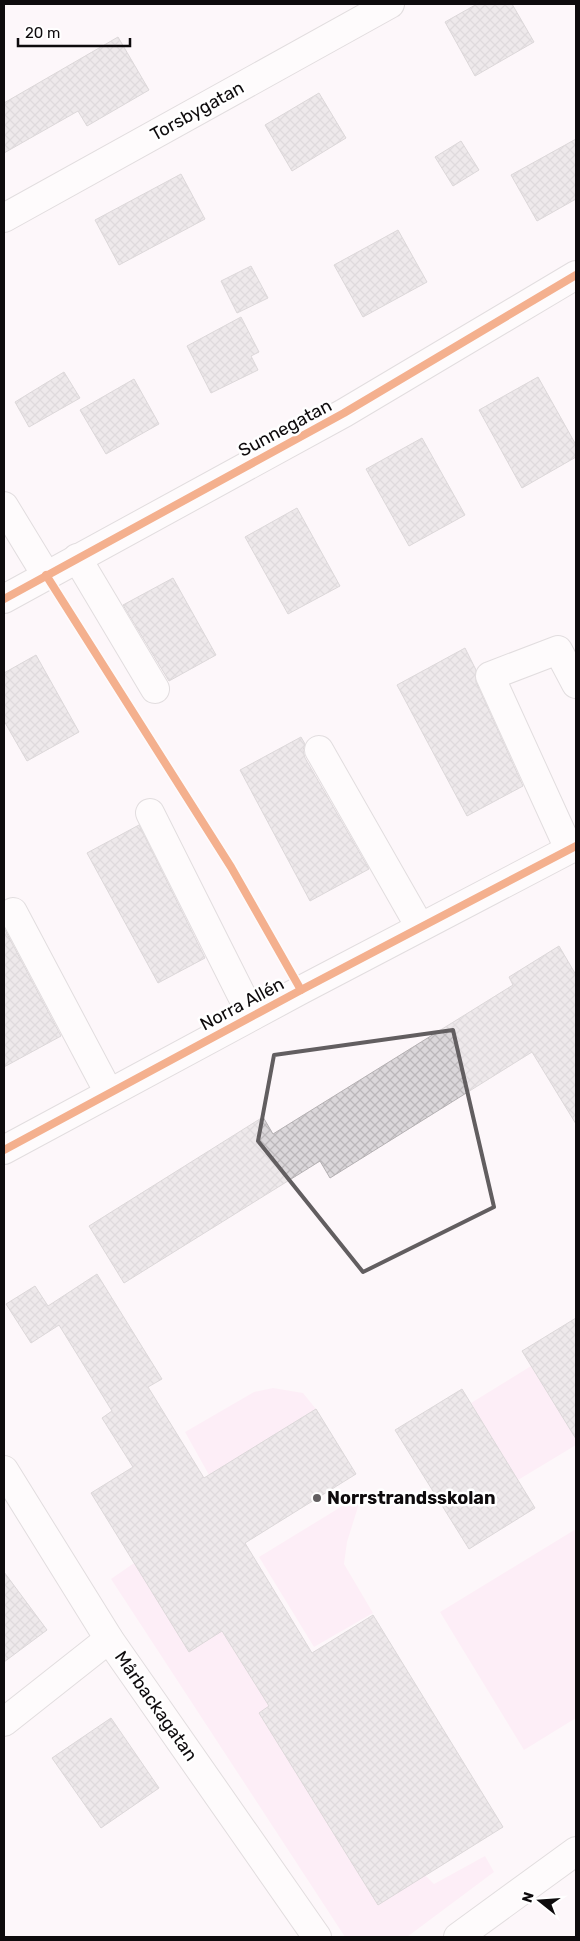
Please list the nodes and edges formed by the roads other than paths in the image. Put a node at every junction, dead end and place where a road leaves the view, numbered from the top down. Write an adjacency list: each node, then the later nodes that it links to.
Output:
1 (390, 4): 2 (street, Torsbygatan)
2 (4, 218)
3 (576, 275): 5 (street, Sunnegatan)
4 (4, 506): 6 (street)
5 (77, 558): 6 (street, Sunnegatan); 9 (street)
6 (46, 575): 7 (street, Sunnegatan)
7 (4, 599)
8 (576, 684): 12 (street)
9 (154, 689)
10 (319, 750): 14 (street)
11 (150, 813): 15 (street)
12 (573, 847): 14 (street, Norra Allén)
13 (12, 912): 16 (street)
14 (420, 927): 15 (street, Norra Allén)
15 (252, 1016): 16 (street, Norra Allén)
16 (109, 1093): 17 (street, Norra Allén)
17 (4, 1150)
18 (4, 1470): 19 (street, Mårbackagatan)
19 (109, 1639): 20 (street); 22 (street, Mårbackagatan)
20 (4, 1722)
21 (576, 1851): 23 (street)
22 (317, 1937)
23 (458, 1937)

